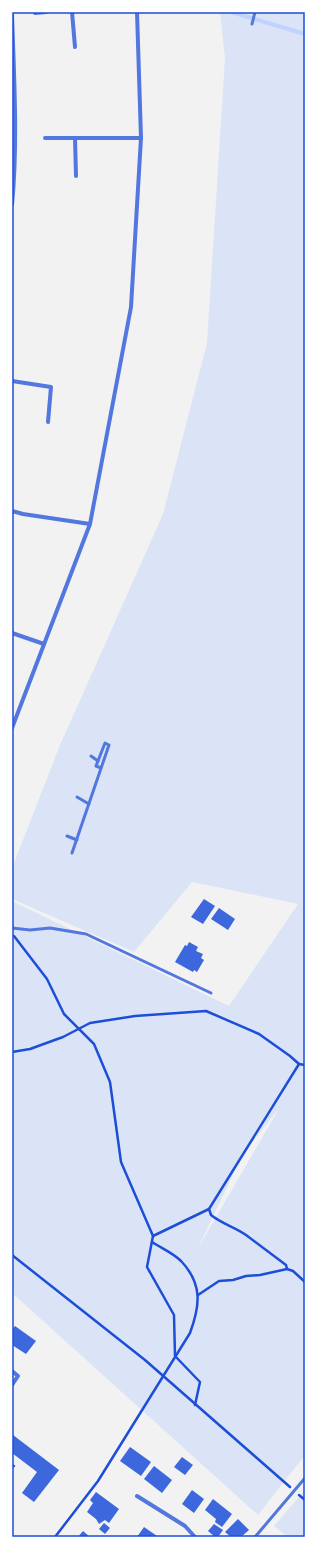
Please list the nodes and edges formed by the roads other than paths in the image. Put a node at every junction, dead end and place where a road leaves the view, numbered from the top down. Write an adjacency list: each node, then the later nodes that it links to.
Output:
1 (46, 12): 5 (street)
2 (72, 12): 8 (street)
3 (136, 12): 11 (street)
4 (255, 12): 7 (lane)
5 (35, 13)
6 (12, 14): 13 (street)
7 (252, 24)
8 (75, 47)
9 (45, 138): 10 (street)
10 (75, 138): 11 (street); 12 (street)
11 (141, 138): 17 (street)
12 (76, 176)
13 (12, 205)
14 (12, 381): 15 (street)
15 (48, 422)
16 (12, 510): 17 (street)
17 (90, 524): 19 (street)
18 (12, 633): 19 (street)
19 (44, 644): 20 (street)
20 (12, 728)
21 (91, 756): 22 (lane)
22 (98, 761): 23 (lane); 23 (lane)
23 (101, 768): 25 (lane)
24 (77, 797): 25 (lane)
25 (89, 804): 27 (lane)
26 (67, 836): 27 (lane)
27 (77, 840): 28 (lane)
28 (72, 853)
29 (12, 928): 30 (lane)
30 (211, 993)
31 (12, 1371): 32 (street)
32 (12, 1385)
33 (305, 1478): 36 (lane)
34 (137, 1496): 35 (street)
35 (195, 1537)
36 (255, 1537)

